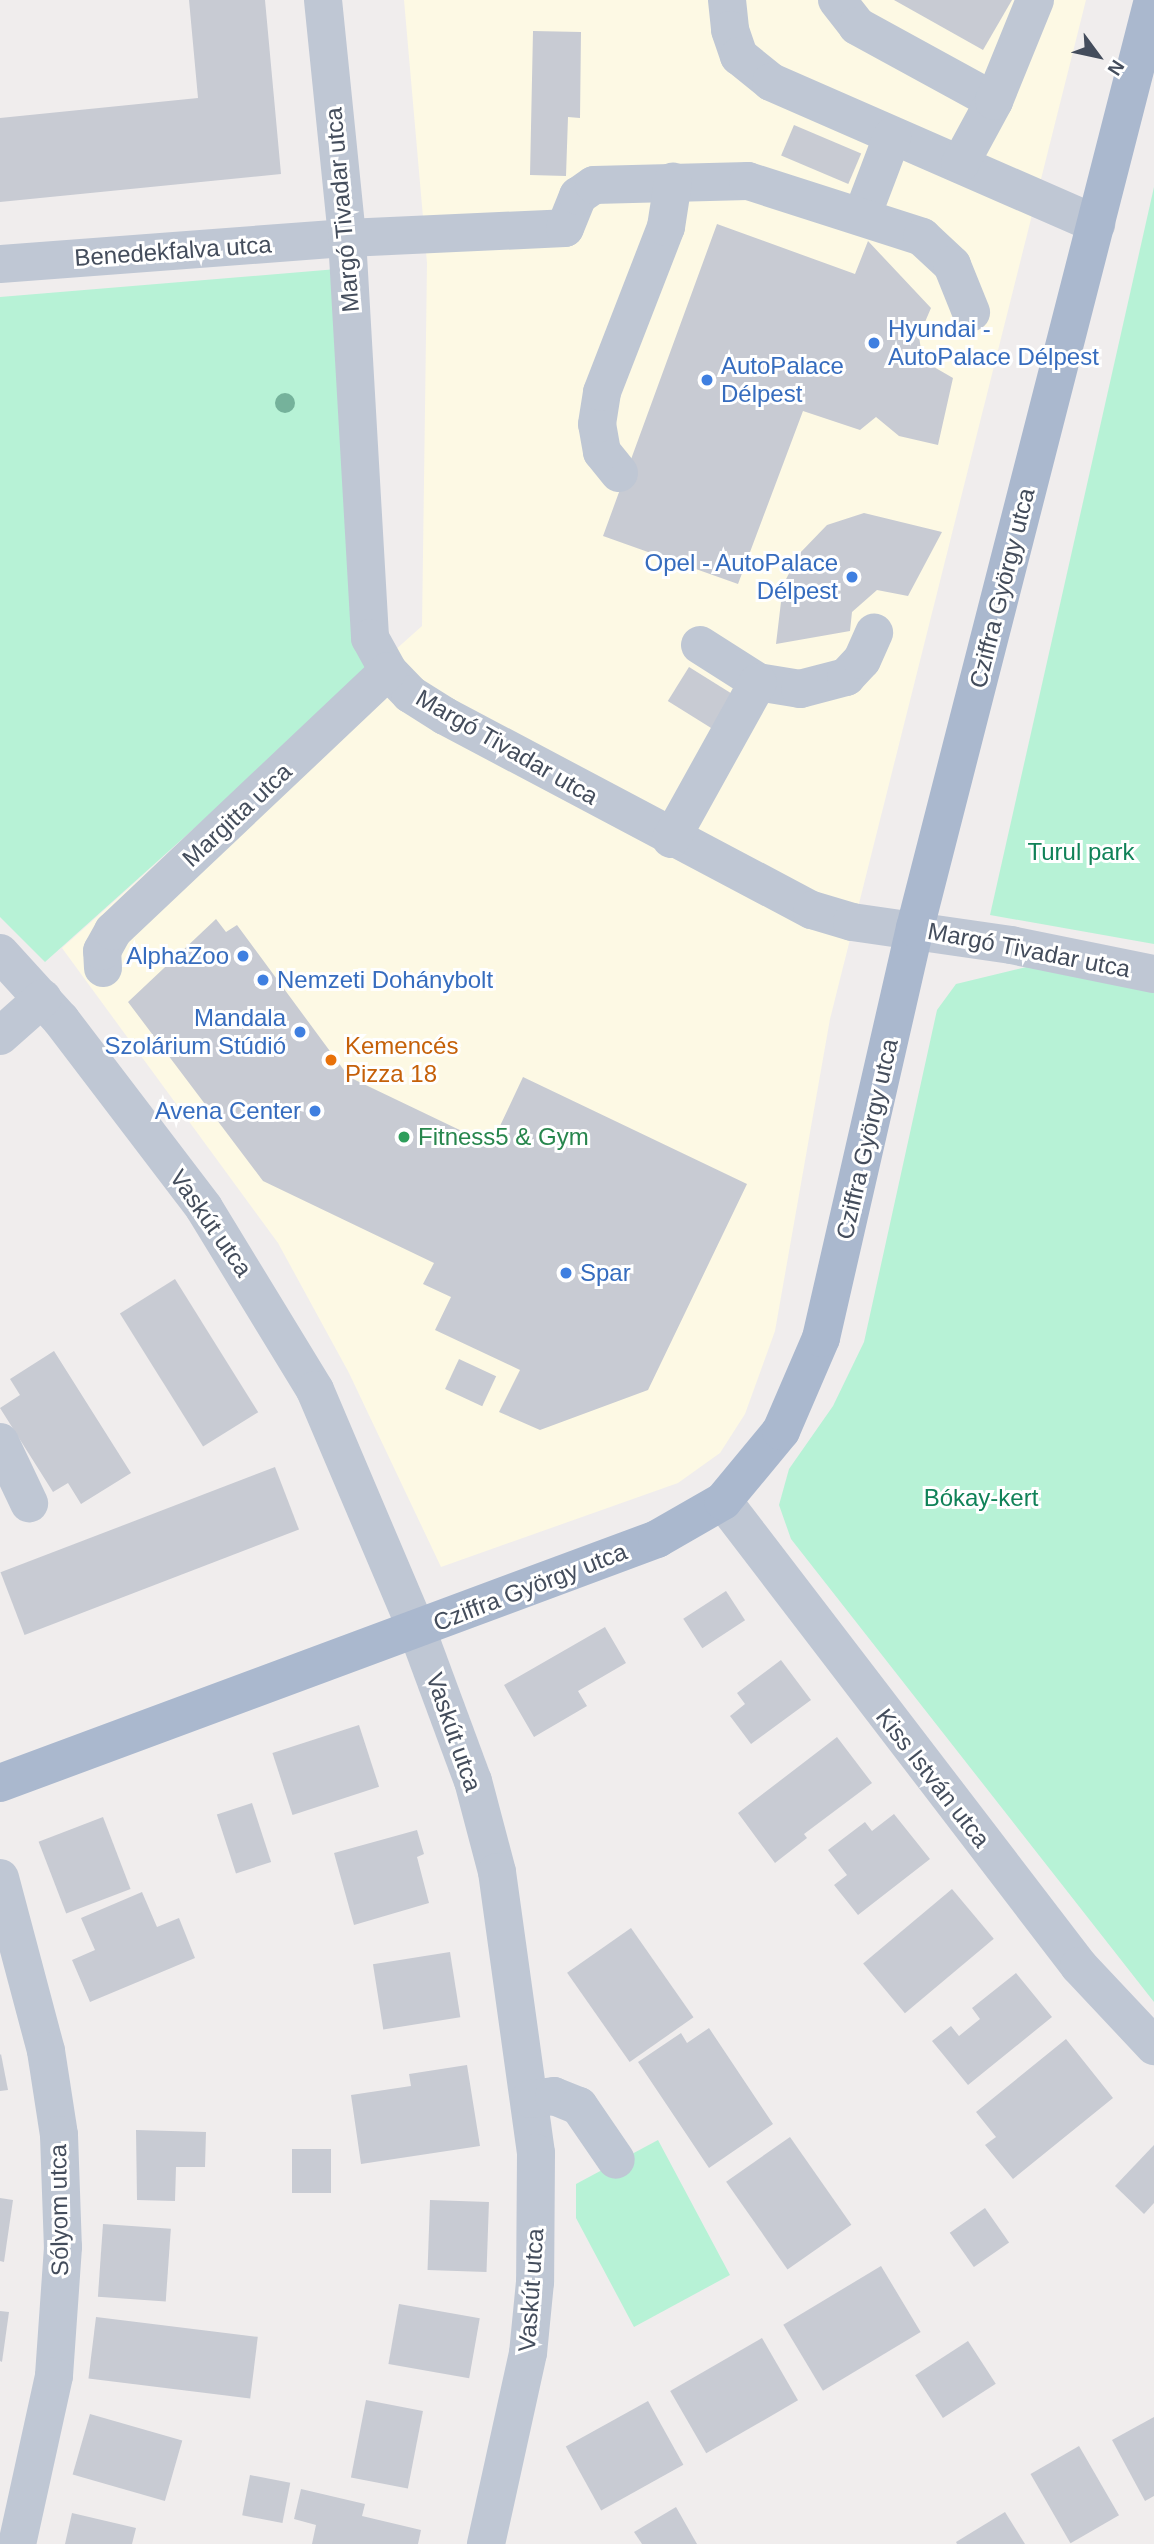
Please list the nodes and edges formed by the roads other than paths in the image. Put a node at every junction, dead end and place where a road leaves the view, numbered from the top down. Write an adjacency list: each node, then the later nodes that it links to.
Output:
1 (323, 0): 12 (street, Margó Tivadar utca)
2 (727, 0): 7 (street)
3 (837, 0): 6 (street)
4 (1035, 0): 6 (street)
5 (1153, 0): 11 (main road, Cziffra György utca)
6 (994, 101): 8 (street)
7 (892, 136): 8 (street); 10 (street)
8 (960, 164): 11 (street)
9 (673, 182): 10 (street); 12 (street, Benedekfalva utca); 15 (street)
10 (862, 215): 14 (street)
11 (1096, 224): 21 (main road, Cziffra György utca)
12 (347, 238): 13 (street, Benedekfalva utca); 18 (street, Margó Tivadar utca)
13 (0, 264)
14 (971, 312)
15 (619, 472)
16 (874, 633): 19 (street)
17 (700, 645): 19 (street)
18 (388, 671): 20 (street, Margó Tivadar utca); 23 (street, Margitta utca)
19 (758, 682): 20 (street)
20 (671, 839): 21 (street, Margó Tivadar utca)
21 (915, 928): 24 (street, Margó Tivadar utca); 28 (main road, Cziffra György utca)
22 (0, 953): 25 (street, Vaskút utca)
23 (103, 968)
24 (1154, 974)
25 (43, 998): 26 (street); 30 (street, Vaskút utca)
26 (0, 1036)
27 (0, 1443): 29 (street)
28 (723, 1501): 30 (main road, Cziffra György utca); 33 (street, Kiss István utca)
29 (29, 1503)
30 (417, 1630): 31 (main road, Cziffra György utca); 34 (street, Vaskút utca)
31 (0, 1783)
32 (0, 1878): 36 (street, Sólyom utca)
33 (1154, 2046)
34 (530, 2099): 35 (street); 37 (street, Vaskút utca)
35 (616, 2160)
36 (17, 2544)
37 (486, 2544)

